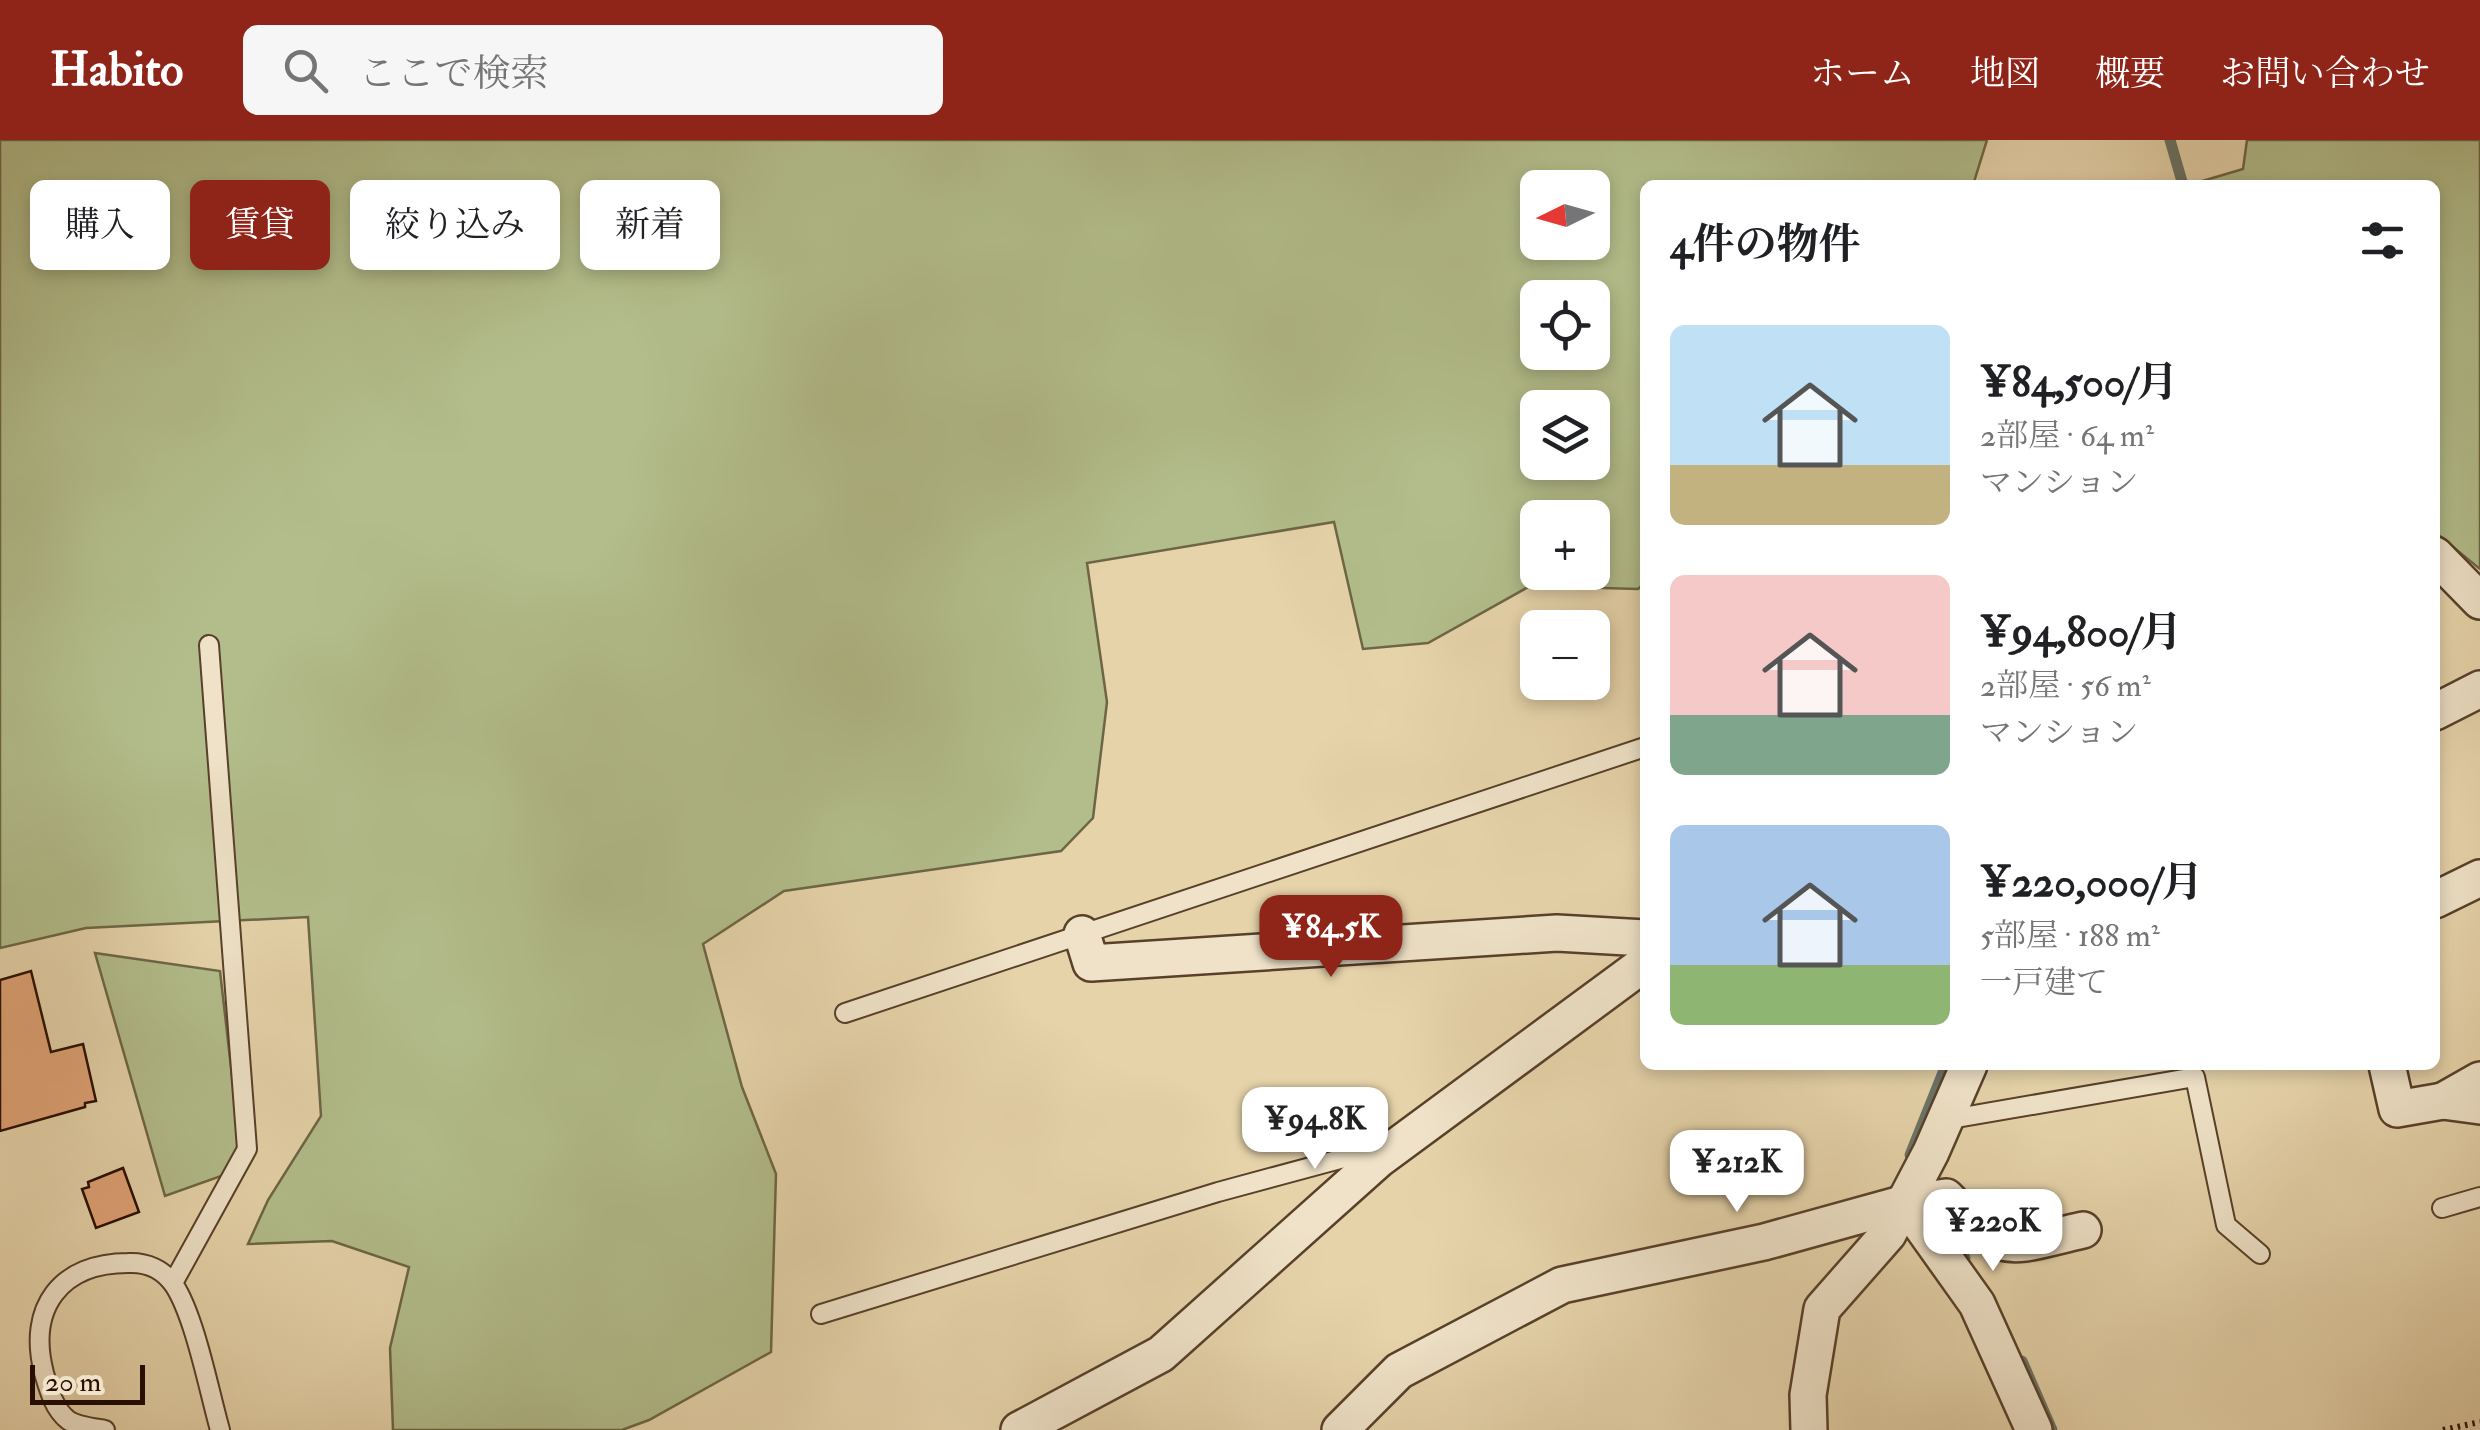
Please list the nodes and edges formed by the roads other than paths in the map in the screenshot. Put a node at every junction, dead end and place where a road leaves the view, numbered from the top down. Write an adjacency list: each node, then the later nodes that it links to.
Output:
1 (2440, 560): 2 (street)
2 (2480, 602)
3 (209, 645): 25 (lane)
4 (2480, 689): 5 (street)
5 (2440, 709)
6 (1640, 749): 9 (lane)
7 (2480, 878): 8 (street)
8 (2440, 898)
9 (1082, 934): 10 (street); 12 (lane)
10 (1640, 938)
11 (1640, 966): 19 (street)
12 (845, 1012)
13 (1967, 1070): 18 (street)
14 (2388, 1070): 16 (street)
15 (2480, 1080): 16 (street)
16 (2443, 1101): 17 (street)
17 (2480, 1106)
18 (1945, 1120): 21 (street); 24 (lane)
19 (1402, 1142): 26 (lane); 29 (street)
20 (2480, 1197): 22 (lane)
21 (1904, 1204): 23 (street); 30 (street); 31 (street); 32 (street)
22 (2442, 1208)
23 (2083, 1230)
24 (2260, 1254)
25 (173, 1283): 27 (lane); 28 (lane)
26 (821, 1314)
27 (105, 1430)
28 (220, 1430)
29 (1019, 1430)
30 (1340, 1430)
31 (1809, 1430)
32 (2034, 1430)

